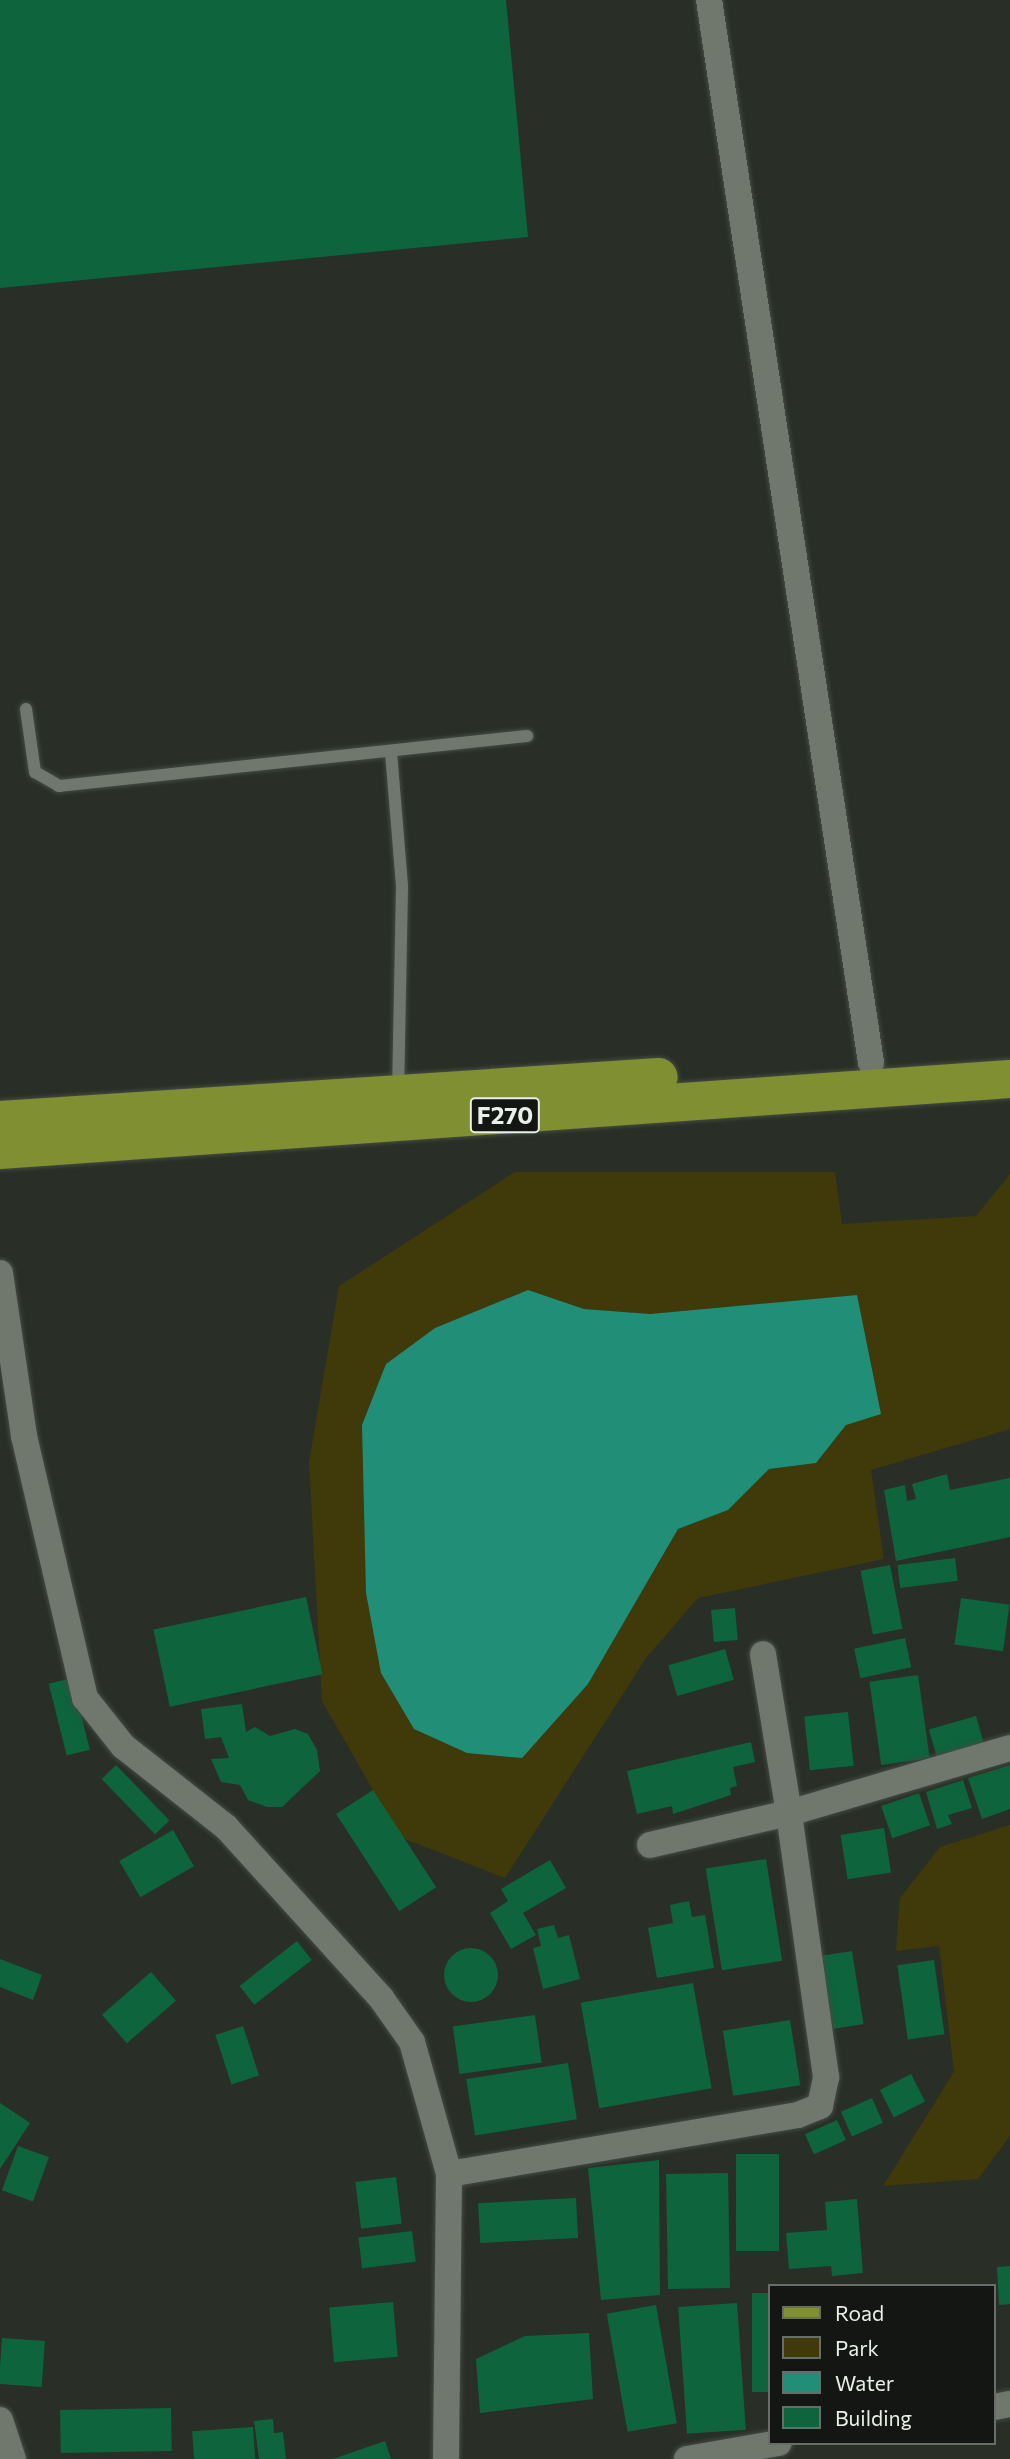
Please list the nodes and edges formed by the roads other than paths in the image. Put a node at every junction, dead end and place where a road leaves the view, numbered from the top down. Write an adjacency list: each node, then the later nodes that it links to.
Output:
1 (709, 0): 6 (street)
2 (26, 709): 4 (lane)
3 (527, 736): 4 (lane)
4 (391, 752): 8 (lane)
5 (1010, 1053): 6 (main road, F270)
6 (872, 1063): 8 (main road, F270)
7 (1010, 1079): 10 (main road, F270)
8 (398, 1094): 9 (main road, F270)
9 (0, 1120)
10 (0, 1150)
11 (0, 1273): 16 (street)
12 (763, 1654): 14 (street)
13 (1010, 1748): 14 (street)
14 (789, 1813): 15 (street); 16 (street)
15 (650, 1845)
16 (449, 2175): 20 (street)
17 (0, 2420): 19 (street)
18 (768, 2445): 21 (street)
19 (13, 2459)
20 (446, 2459)
21 (687, 2459)

